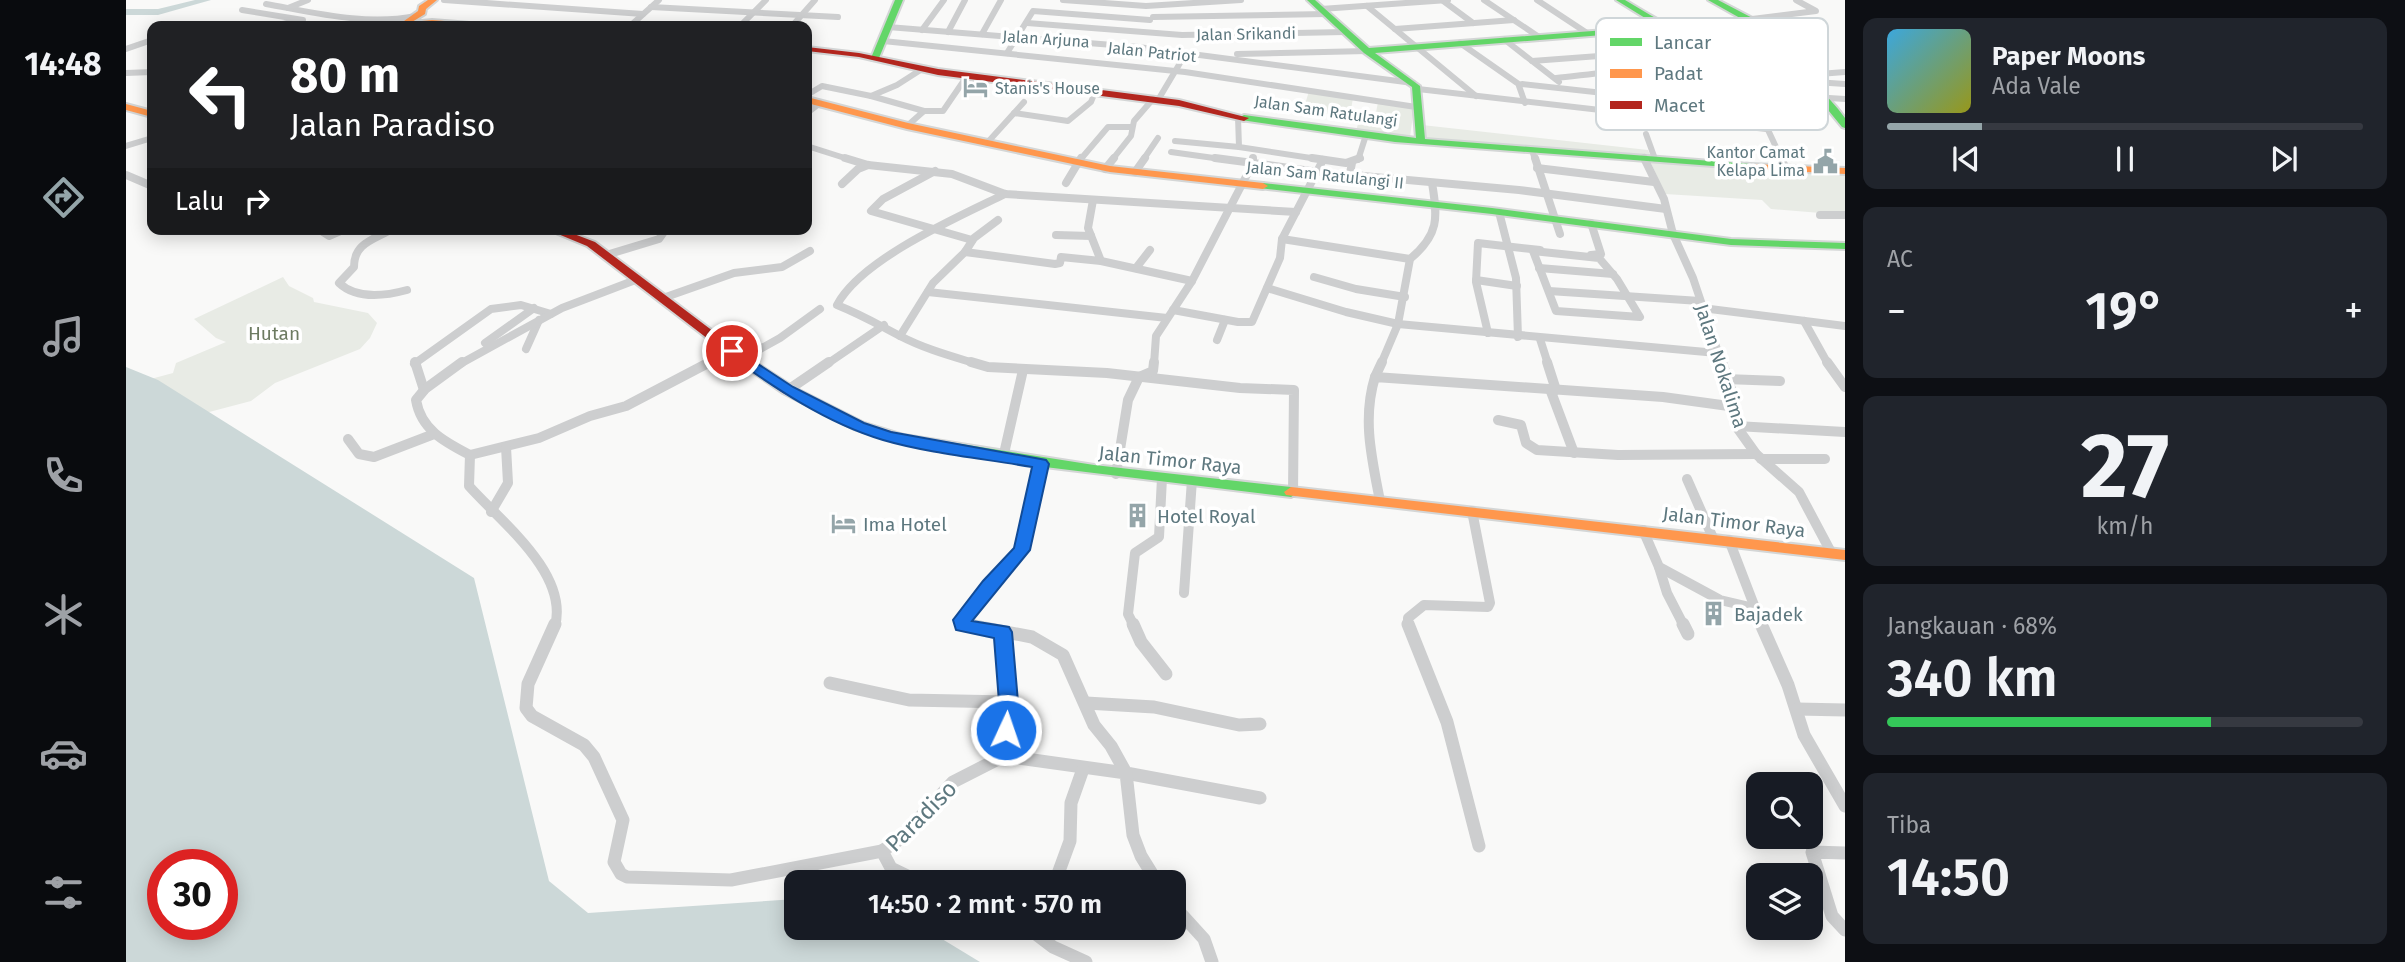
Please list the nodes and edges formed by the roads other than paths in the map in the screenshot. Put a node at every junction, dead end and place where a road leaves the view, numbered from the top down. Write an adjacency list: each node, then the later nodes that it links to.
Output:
1 (308, 0): 30 (street)
2 (433, 0): 40 (main road)
3 (444, 0): 22 (street)
4 (508, 0): 25 (street)
5 (553, 0): 31 (street)
6 (659, 0): 29 (street)
7 (766, 0): 36 (street)
8 (813, 0): 39 (street)
9 (899, 0): 63 (main road)
10 (944, 0): 57 (street)
11 (965, 0): 58 (street)
12 (1000, 0): 64 (street)
13 (1037, 0): 35 (street)
14 (1063, 0): 26 (street)
15 (1241, 0): 26 (street)
16 (1442, 0): 17 (street); 28 (street); 55 (street)
17 (1448, 0)
18 (1484, 0): 47 (street)
19 (1537, 0): 62 (street)
20 (1710, 0): 44 (main road)
21 (1796, 0): 45 (street)
22 (480, 1): 25 (street)
23 (1627, 3): 43 (main road)
24 (266, 4): 30 (street)
25 (501, 4): 31 (street)
26 (1157, 4): 42 (street)
27 (603, 6): 34 (street)
28 (1367, 6): 32 (street); 56 (street)
29 (651, 7): 36 (street); 37 (street)
30 (287, 8): 38 (street)
31 (542, 8): 34 (street)
32 (1319, 8): 42 (street); 59 (main road)
33 (242, 10): 46 (street)
34 (596, 11): 37 (street)
35 (1033, 11): 42 (street); 54 (street)
36 (753, 13): 39 (street); 52 (street)
37 (643, 14): 51 (street)
38 (325, 15): 40 (street); 46 (street)
39 (802, 15): 41 (street); 53 (street)
40 (423, 17): 49 (main road); 50 (main road)
41 (838, 17)
42 (1152, 18): 61 (street)
43 (1652, 18)
44 (1744, 18)
45 (1756, 18)
46 (303, 20): 48 (street)
47 (1514, 20): 55 (street); 66 (street)
48 (299, 21)
49 (413, 21)
50 (450, 21)
51 (635, 21)
52 (745, 21)
53 (797, 21)
54 (1027, 23): 61 (street, Jalan Srikandi); 65 (street)
55 (1473, 23): 56 (street)
56 (1395, 29): 70 (street)
57 (922, 30): 58 (street, Jalan Arjuna); 63 (street, Jalan Arjuna)
58 (948, 32): 64 (street, Jalan Arjuna)
59 (1345, 32): 61 (street, Jalan Srikandi); 74 (main road)
60 (1596, 32): 62 (main road)
61 (1147, 33): 71 (street)
62 (1587, 33): 66 (main road)
63 (886, 34): 75 (street, Jalan Patriot); 79 (main road)
64 (982, 34): 65 (street, Jalan Arjuna)
65 (1019, 37): 71 (street, Jalan Arjuna); 75 (street)
66 (1539, 37): 67 (main road)
67 (1505, 40): 69 (main road); 80 (street)
68 (147, 42): 72 (street)
69 (1460, 43): 70 (main road); 88 (street)
70 (1417, 46): 74 (main road); 95 (street)
71 (1138, 47): 76 (street, Jalan Arjuna)
72 (126, 49)
73 (812, 50): 79 (main road, Jalan Sam Ratulangi)
74 (1367, 51): 77 (street); 89 (main road)
75 (1007, 53): 82 (street, Jalan Patriot)
76 (1186, 53): 77 (street, Jalan Arjuna); 82 (street)
77 (1211, 55): 89 (street, Jalan Arjuna)
78 (1596, 57): 80 (street)
79 (875, 58): 81 (main road, Jalan Sam Ratulangi)
80 (1532, 61): 87 (street)
81 (922, 69): 86 (main road, Jalan Sam Ratulangi); 94 (street)
82 (1176, 71): 97 (street); 104 (street, Jalan Patriot)
83 (147, 72): 84 (street)
84 (126, 73)
85 (1596, 75): 87 (street)
86 (967, 76): 92 (main road, Jalan Sam Ratulangi); 105 (street)
87 (1556, 78): 90 (street)
88 (1520, 85): 90 (street); 101 (street)
89 (1416, 86): 95 (street, Jalan Arjuna); 104 (main road)
90 (1561, 88): 93 (street)
91 (812, 92): 94 (street)
92 (1096, 92): 97 (main road, Jalan Sam Ratulangi); 108 (street)
93 (1596, 92)
94 (871, 96): 105 (street)
95 (1476, 96): 101 (street, Jalan Arjuna)
96 (1829, 98): 98 (street); 110 (main road)
97 (1155, 99): 109 (main road, Jalan Sam Ratulangi); 113 (street)
98 (1845, 99)
99 (813, 102): 112 (main road, Jalan Sam Ratulangi II)
100 (1024, 102): 108 (street)
101 (1525, 103): 106 (street, Jalan Arjuna)
102 (1828, 103): 111 (main road)
103 (126, 107): 107 (main road)
104 (1416, 107): 120 (main road)
105 (924, 111): 112 (street)
106 (1596, 111)
107 (147, 113)
108 (1014, 113): 121 (street)
109 (1238, 117): 116 (main road, Jalan Sam Ratulangi); 123 (street)
110 (1845, 118)
111 (1845, 125)
112 (907, 126): 121 (main road, Jalan Sam Ratulangi II)
113 (1132, 127): 130 (street); 135 (street)
114 (1766, 130): 136 (street)
115 (1646, 134): 128 (street, Jalan Nokalima)
116 (1366, 135): 120 (main road, Jalan Sam Ratulangi); 132 (street)
117 (1157, 138): 139 (street)
118 (147, 140): 122 (street)
119 (1175, 141): 123 (street)
120 (1421, 141): 126 (main road, Jalan Sam Ratulangi)
121 (986, 143): 130 (main road, Jalan Sam Ratulangi II)
122 (126, 146)
123 (1239, 147): 125 (street)
124 (812, 148): 133 (street)
125 (1253, 149): 129 (street); 131 (street)
126 (1532, 150): 128 (main road, Jalan Sam Ratulangi); 134 (street)
127 (1171, 152): 131 (street)
128 (1649, 158): 136 (main road, Jalan Sam Ratulangi); 142 (street, Jalan Nokalima)
129 (1324, 160): 132 (street); 140 (street)
130 (1077, 163): 135 (main road, Jalan Sam Ratulangi II); 143 (street)
131 (1253, 163): 140 (street); 144 (street)
132 (1352, 163): 145 (street)
133 (868, 165): 137 (street); 147 (street)
134 (1537, 168): 142 (street); 150 (street)
135 (1105, 169): 139 (main road, Jalan Sam Ratulangi II)
136 (1786, 169): 138 (main road, Jalan Sam Ratulangi)
137 (935, 171): 149 (street); 162 (street)
138 (1844, 171)
139 (1135, 172): 144 (main road, Jalan Sam Ratulangi II)
140 (1318, 172): 148 (street)
141 (126, 175): 146 (street)
142 (1654, 182): 154 (street, Jalan Nokalima)
143 (1066, 183)
144 (1243, 183): 148 (main road, Jalan Sam Ratulangi II); 153 (street)
145 (1432, 183): 150 (street); 152 (street)
146 (147, 184)
147 (842, 184)
148 (1309, 190): 152 (main road, Jalan Sam Ratulangi II); 155 (street)
149 (1005, 194): 151 (street); 162 (street)
150 (1549, 195): 154 (street); 159 (street)
151 (1093, 200): 153 (street); 169 (street)
152 (1436, 205): 156 (main road, Jalan Sam Ratulangi II); 177 (street)
153 (1233, 206): 155 (street); 186 (street)
154 (1666, 209): 164 (street, Jalan Nokalima)
155 (1296, 212): 170 (street)
156 (1499, 212): 159 (main road, Jalan Sam Ratulangi II); 172 (street)
157 (1820, 215): 158 (street)
158 (1845, 215)
159 (1556, 219): 161 (main road, Jalan Sam Ratulangi II); 163 (street)
160 (998, 220): 171 (street)
161 (1591, 223): 164 (main road, Jalan Sam Ratulangi II); 172 (street)
162 (933, 230): 171 (street); 205 (street)
163 (1560, 234)
164 (1673, 234): 173 (main road, Jalan Sam Ratulangi II); 195 (street, Jalan Nokalima)
165 (382, 235): 189 (street)
166 (567, 235): 178 (main road, Jalan Timor Raya)
167 (662, 235): 178 (street)
168 (1056, 235): 169 (street)
169 (1091, 236): 179 (street)
170 (1282, 239): 177 (street); 188 (street)
171 (972, 240): 176 (street)
172 (1507, 246): 185 (street); 187 (street)
173 (1845, 246)
174 (1150, 250): 180 (street)
175 (810, 251): 194 (street)
176 (965, 252): 179 (street); 191 (street)
177 (1410, 260): 193 (street)
178 (615, 261): 184 (main road, Jalan Timor Raya)
179 (1101, 261): 180 (street)
180 (1136, 268): 186 (street)
181 (1539, 268): 182 (street); 182 (street); 190 (street)
182 (1613, 274): 192 (street)
183 (1314, 277): 193 (street)
184 (638, 279): 194 (main road, Jalan Timor Raya); 199 (street)
185 (1476, 280): 187 (street); 207 (street)
186 (1192, 281): 198 (street)
187 (1517, 286): 209 (street)
188 (1267, 288): 202 (street); 204 (street)
189 (407, 290)
190 (1548, 290): 192 (street); 192 (street)
191 (928, 292): 200 (street); 208 (street)
192 (1628, 296): 195 (street)
193 (1405, 297): 204 (street)
194 (663, 298): 215 (main road, Jalan Timor Raya)
195 (1701, 304): 203 (street); 214 (street, Jalan Nokalima)
196 (534, 308): 199 (street); 213 (street); 222 (street)
197 (820, 309): 215 (street)
198 (1173, 310): 200 (street); 202 (street)
199 (551, 314): 201 (street)
200 (1167, 318): 217 (street)
201 (540, 320): 212 (street); 213 (street)
202 (1225, 320): 211 (street)
203 (1804, 321): 206 (street); 221 (street)
204 (1398, 324): 207 (street); 218 (street)
205 (884, 326): 208 (street); 223 (street)
206 (1845, 326)
207 (1488, 333): 209 (street)
208 (900, 336): 216 (street)
209 (1518, 337): 210 (street)
210 (1540, 339): 214 (street); 224 (street)
211 (1217, 340)
212 (526, 349)
213 (476, 353): 222 (street)
214 (1717, 353): 219 (street, Jalan Nokalima)
215 (737, 355): 223 (main road, Jalan Timor Raya); 231 (street)
216 (1023, 370): 217 (street); 235 (street)
217 (1139, 377): 238 (street); 242 (street)
218 (1375, 377): 224 (street); 243 (street)
219 (1725, 379): 220 (street); 225 (street, Jalan Nokalima)
220 (1780, 381)
221 (1845, 389)
222 (424, 390): 229 (street)
223 (788, 390): 235 (main road, Jalan Timor Raya)
224 (1553, 390): 225 (street); 232 (street)
225 (1736, 407): 227 (street, Jalan Nokalima)
226 (1498, 420): 232 (street)
227 (1736, 426): 228 (street); 234 (street, Jalan Nokalima)
228 (1845, 432)
229 (433, 434): 230 (street); 233 (street)
230 (348, 439)
231 (506, 447): 233 (street); 245 (street)
232 (1573, 453): 234 (street)
233 (470, 455): 245 (street)
234 (1758, 456): 236 (street); 249 (street, Jalan Nokalima)
235 (1003, 458): 237 (main road, Jalan Timor Raya)
236 (1825, 459)
237 (1041, 464): 238 (main road, Jalan Timor Raya); 253 (street)
238 (1116, 474): 239 (main road, Jalan Timor Raya)
239 (1162, 478): 241 (main road, Jalan Timor Raya); 255 (street)
240 (1687, 479): 247 (street)
241 (1192, 480): 242 (main road, Jalan Timor Raya); 251 (street)
242 (1293, 493): 243 (main road, Jalan Timor Raya)
243 (1380, 501): 244 (main road, Jalan Timor Raya)
244 (1472, 511): 246 (main road, Jalan Timor Raya); 267 (street)
245 (491, 512): 268 (street)
246 (1643, 530): 247 (main road, Jalan Timor Raya); 250 (street)
247 (1713, 538): 248 (main road, Jalan Timor Raya)
248 (1729, 540): 249 (main road, Jalan Timor Raya); 252 (street)
249 (1839, 554)
250 (1659, 566): 252 (street); 254 (street)
251 (1184, 593)
252 (1754, 608): 259 (street)
253 (1002, 632): 257 (street); 258 (street)
254 (1688, 634)
255 (1166, 674)
256 (830, 683): 257 (street)
257 (1009, 702): 262 (street)
258 (1086, 703): 261 (street); 264 (street)
259 (1797, 709): 260 (street); 266 (street)
260 (1845, 710)
261 (1260, 724)
262 (1004, 756): 263 (street); 268 (street, Paradiso)
263 (1083, 769): 264 (street); 271 (street)
264 (1126, 773): 265 (street); 272 (street)
265 (1260, 798)
266 (1845, 806)
267 (1479, 846)
268 (882, 851): 270 (street, Paradiso)
269 (1845, 853): 274 (street)
270 (894, 870)
271 (1059, 870)
272 (1149, 870)
273 (1186, 919): 277 (street)
274 (1845, 930)
275 (1045, 940): 276 (street)
276 (1086, 962)
277 (1212, 962)

